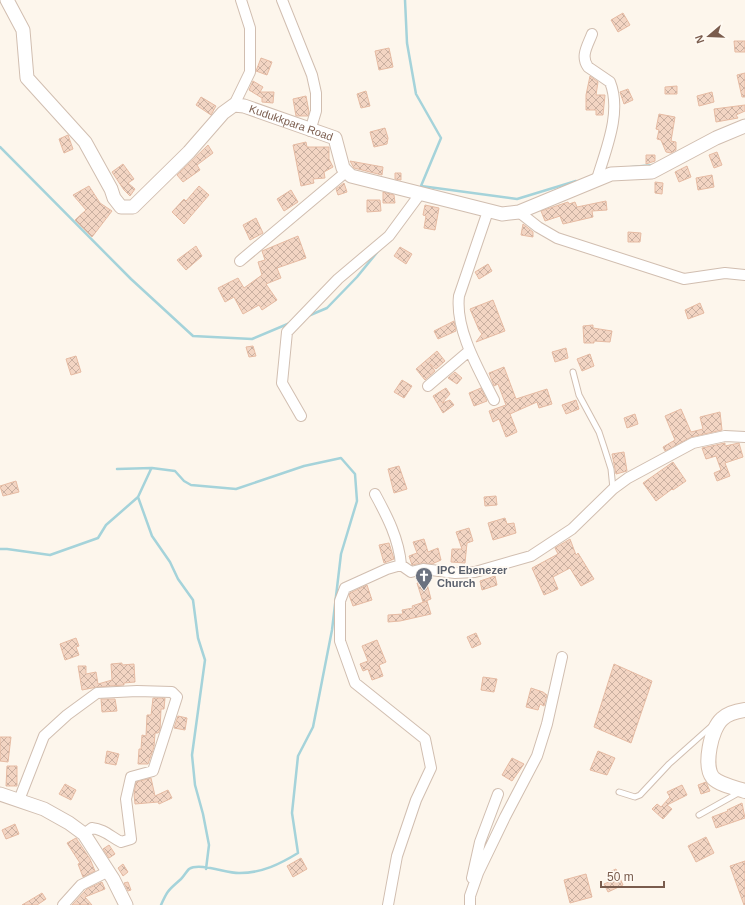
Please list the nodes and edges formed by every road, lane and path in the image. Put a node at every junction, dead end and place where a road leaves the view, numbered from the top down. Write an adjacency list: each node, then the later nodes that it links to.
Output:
1 (7, 0): 5 (street, Kudukkpara Road)
2 (241, 0): 5 (street)
3 (282, 0): 7 (street)
4 (592, 34): 9 (street)
5 (234, 105): 7 (street, Kudukkpara Road)
6 (745, 126): 9 (street)
7 (310, 131): 8 (street, Kudukkpara Road)
8 (346, 172): 10 (street); 13 (street)
9 (597, 179): 12 (street)
10 (420, 194): 11 (street); 19 (street)
11 (488, 211): 12 (street); 15 (street)
12 (519, 212): 14 (street)
13 (240, 261)
14 (745, 275)
15 (469, 351): 17 (street); 18 (street)
16 (573, 372): 21 (lane)
17 (428, 386)
18 (494, 400)
19 (302, 416)
20 (745, 436): 21 (street)
21 (613, 489): 23 (street)
22 (375, 494): 23 (street)
23 (401, 565): 38 (street)
24 (562, 657): 35 (street)
25 (745, 710): 26 (main road)
26 (722, 718): 27 (main road); 28 (lane)
27 (744, 791): 32 (lane)
28 (619, 792)
29 (0, 794): 31 (street)
30 (498, 794): 35 (street)
31 (19, 800): 33 (street); 33 (street)
32 (700, 815)
33 (84, 834): 34 (street)
34 (107, 872): 36 (street); 37 (street)
35 (470, 900)
36 (64, 905)
37 (126, 905)
38 (388, 905)

